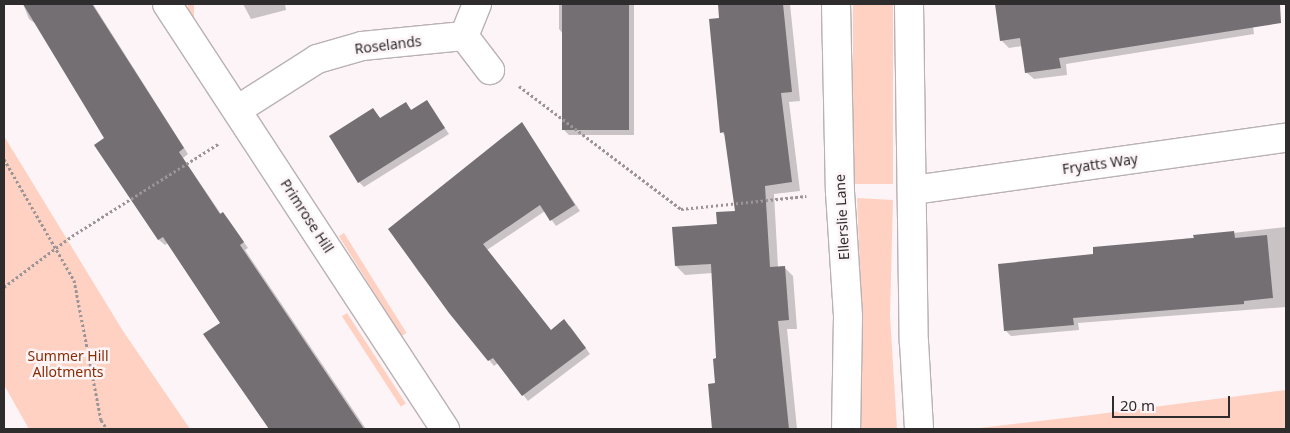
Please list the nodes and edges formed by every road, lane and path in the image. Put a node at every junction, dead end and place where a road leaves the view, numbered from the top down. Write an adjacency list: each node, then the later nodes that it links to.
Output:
1 (167, 4): 7 (street, Primrose Hill)
2 (477, 4): 5 (street)
3 (836, 4): 11 (street, Ellerslie Lane)
4 (909, 4): 10 (street)
5 (464, 36): 6 (street); 7 (street, Roselands)
6 (490, 70): 11 (path)
7 (243, 117): 12 (path); 15 (street, Primrose Hill)
8 (1286, 138): 10 (street, Fryatts Way)
9 (4, 159): 12 (path)
10 (914, 190): 17 (street)
11 (840, 192): 16 (street, Ellerslie Lane)
12 (57, 247): 13 (path); 14 (path)
13 (4, 287)
14 (107, 429)
15 (445, 429)
16 (846, 429)
17 (919, 429)

